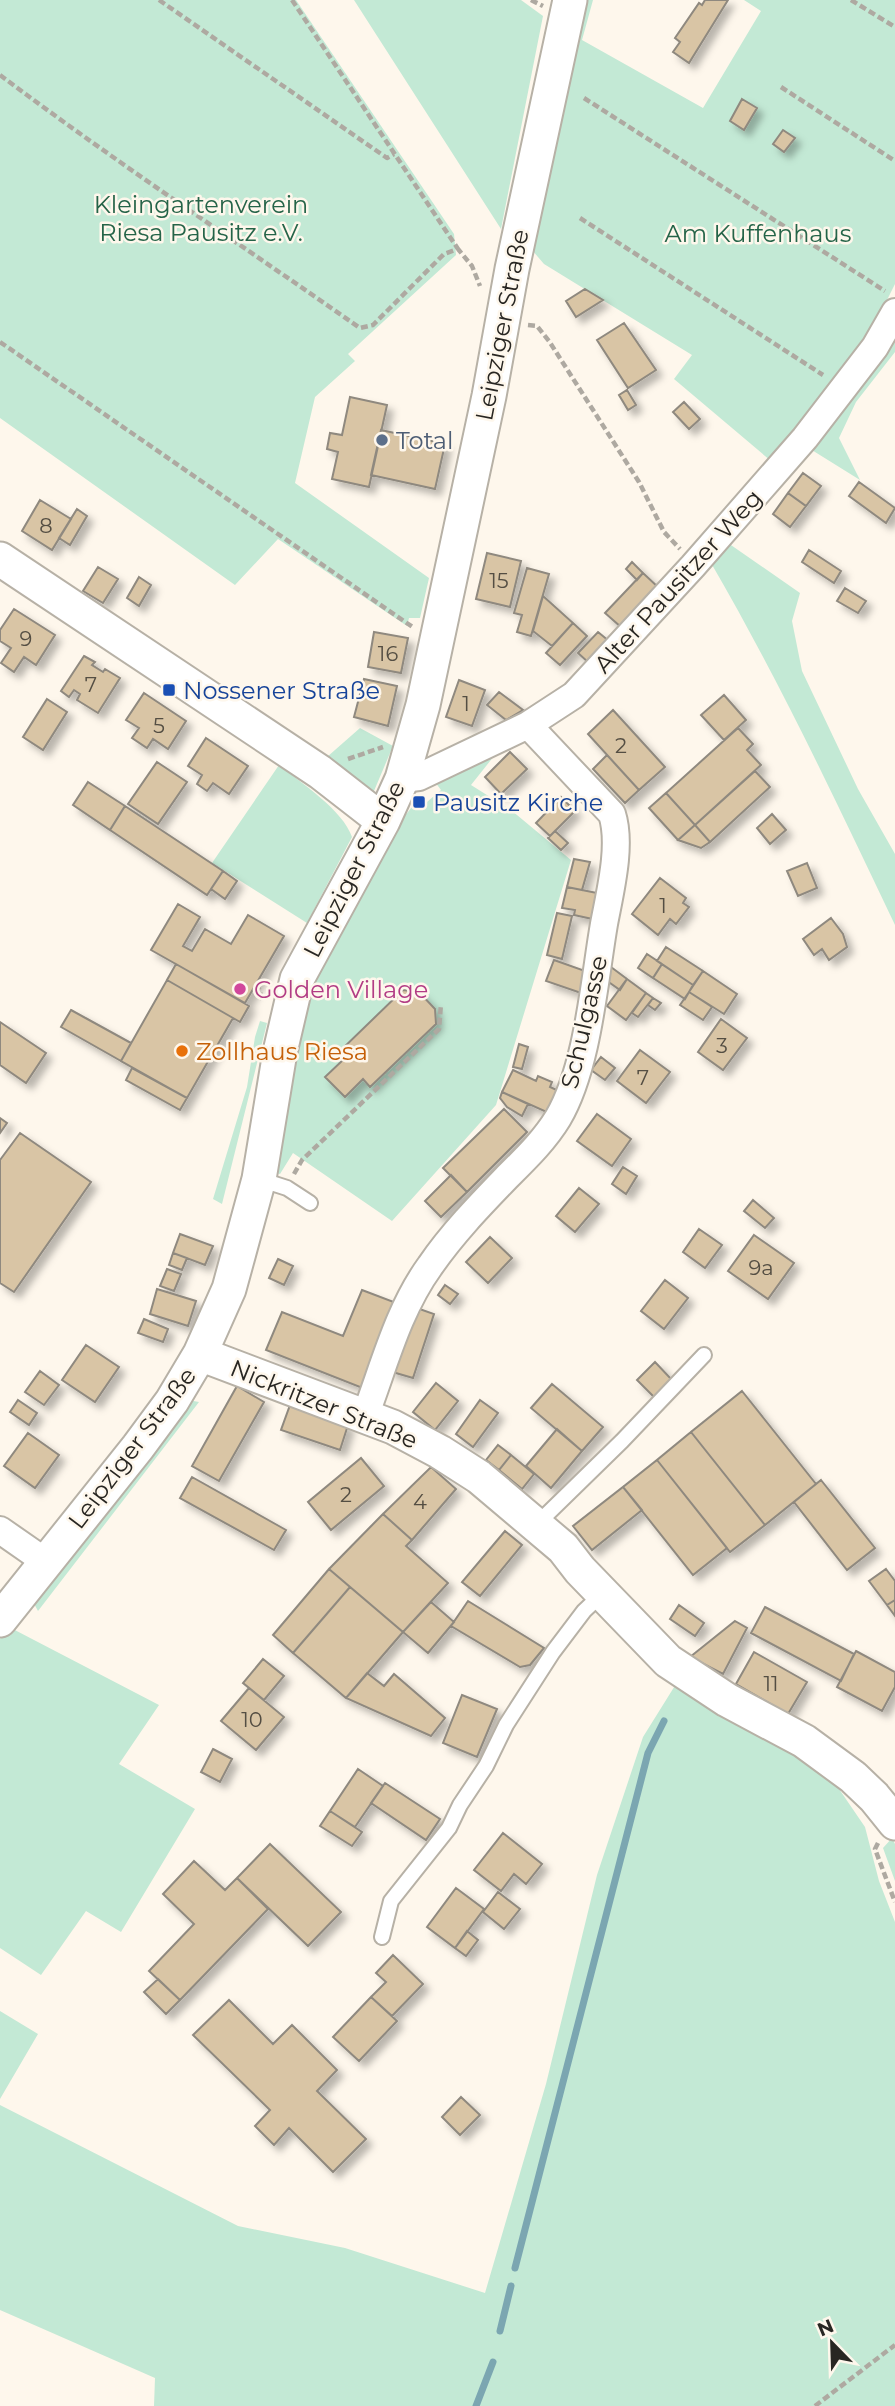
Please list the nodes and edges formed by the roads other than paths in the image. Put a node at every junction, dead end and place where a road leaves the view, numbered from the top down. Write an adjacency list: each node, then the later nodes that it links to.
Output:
1 (570, 0): 5 (street, Leipziger Straße)
2 (893, 303): 4 (street, Alter Pausitzer Weg)
3 (0, 559): 6 (street)
4 (528, 724): 5 (street, Alter Pausitzer Weg); 11 (street, Schulgasse)
5 (406, 764): 6 (street, Leipziger Straße)
6 (383, 821): 7 (street, Leipziger Straße)
7 (273, 1183): 8 (lane); 9 (street, Leipziger Straße)
8 (310, 1203)
9 (200, 1354): 11 (street, Nickritzer Straße); 14 (street, Leipziger Straße)
10 (704, 1356): 12 (lane)
11 (365, 1416): 12 (street, Nickritzer Straße)
12 (537, 1524): 15 (street, Nickritzer Straße)
13 (0, 1530): 14 (street)
14 (46, 1562): 16 (street, Leipziger Straße)
15 (603, 1593): 17 (street, Nickritzer Straße); 18 (lane)
16 (0, 1620)
17 (894, 1819)
18 (382, 1937)

